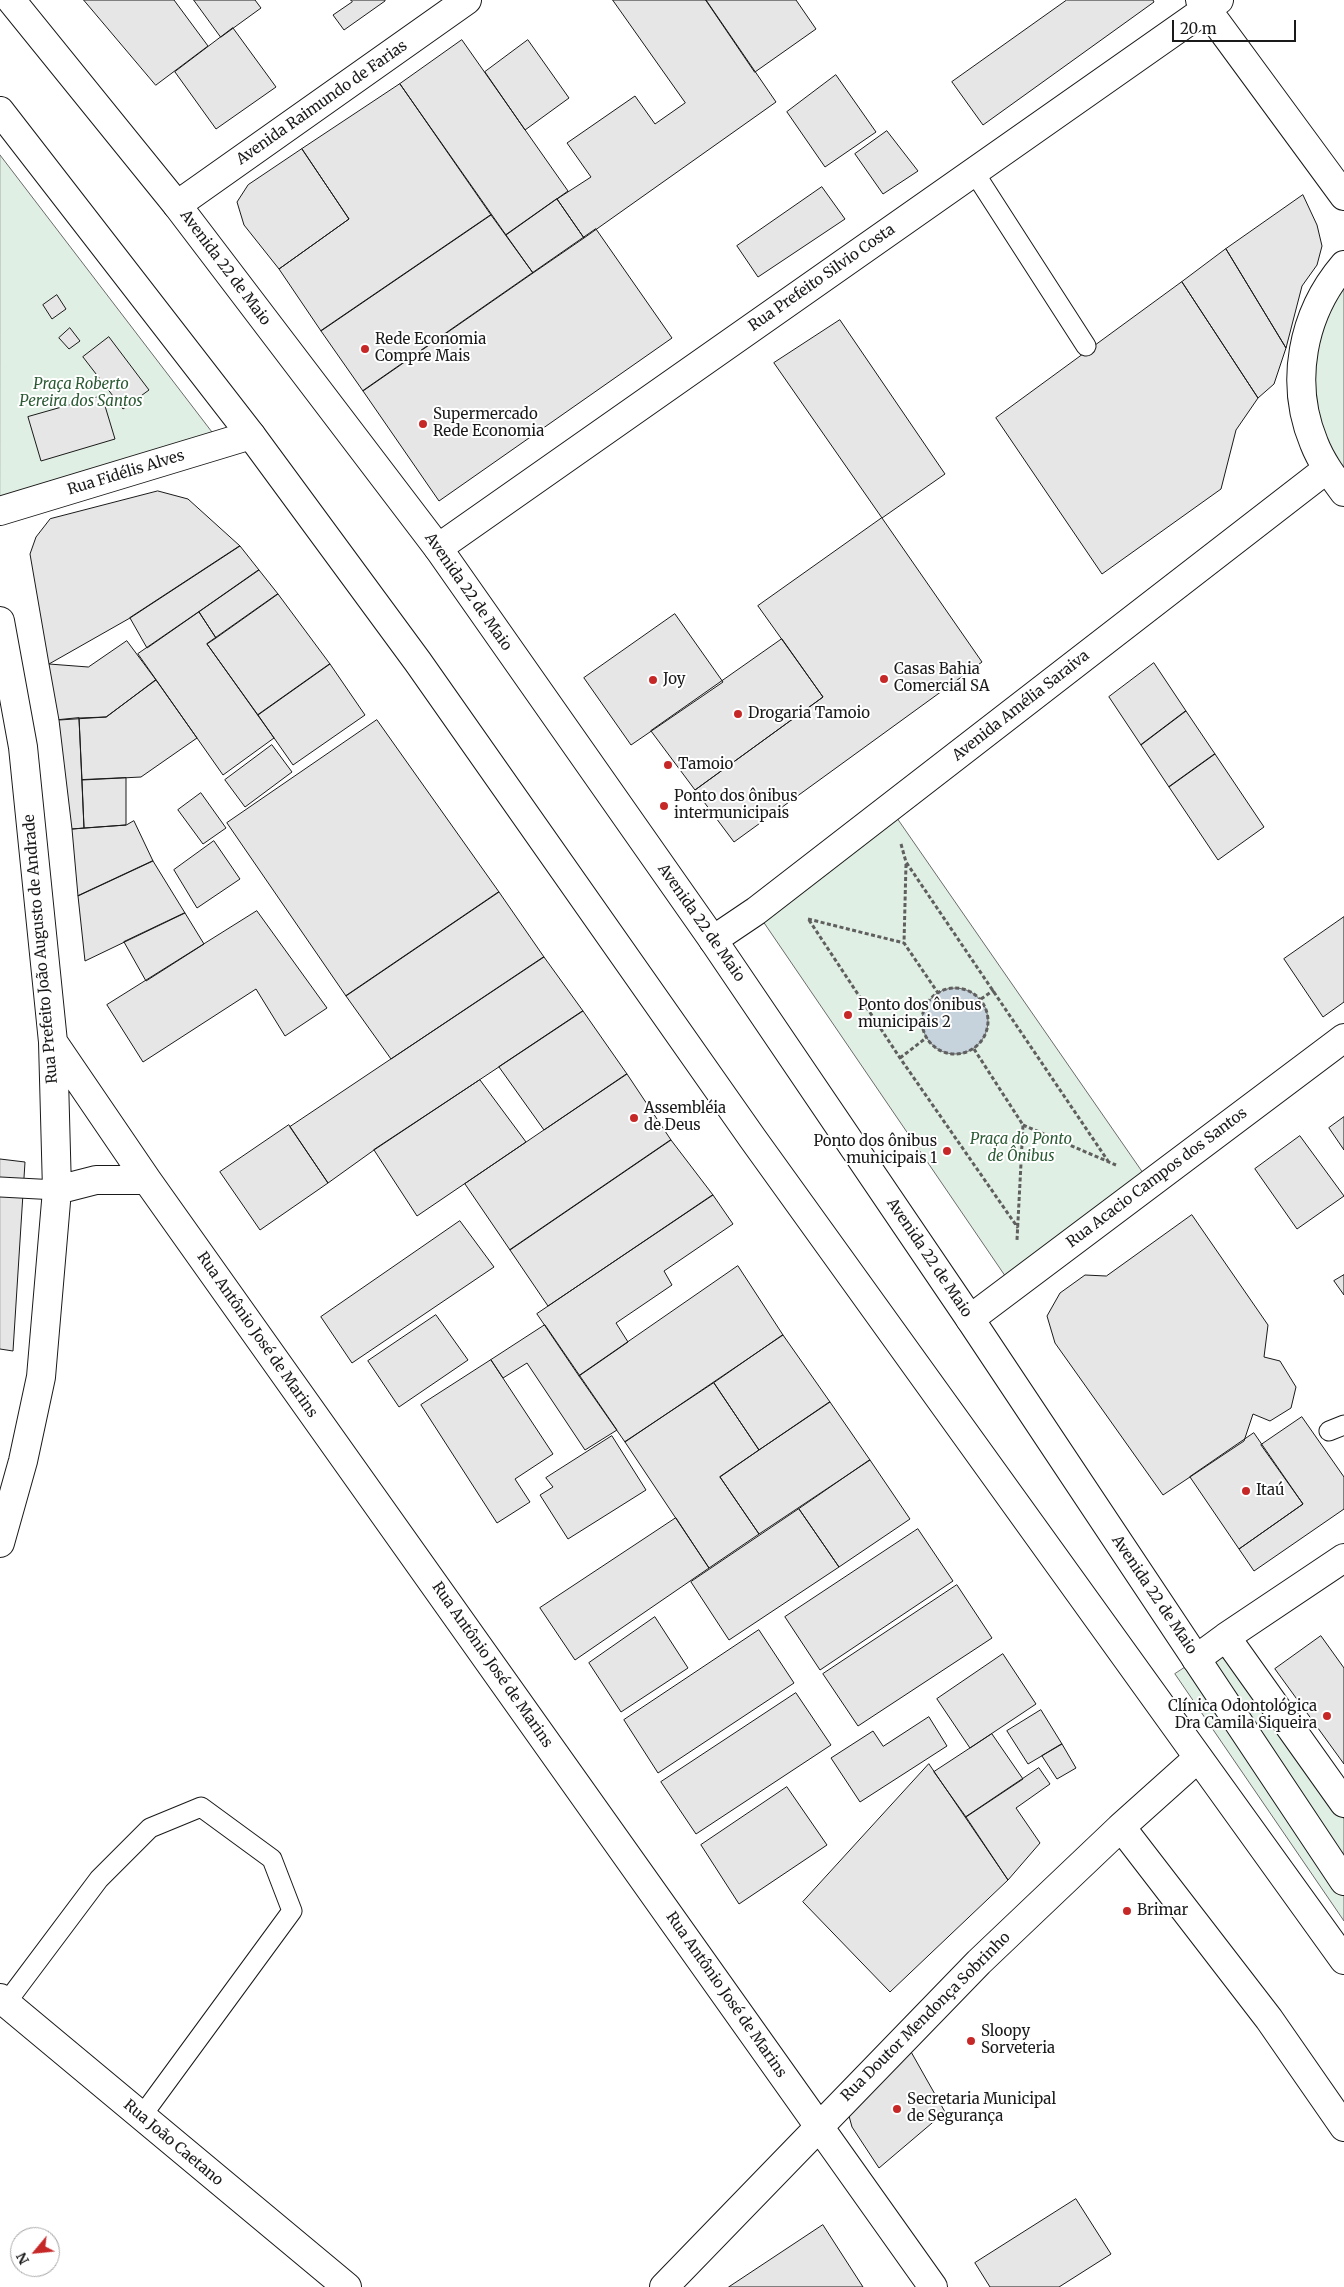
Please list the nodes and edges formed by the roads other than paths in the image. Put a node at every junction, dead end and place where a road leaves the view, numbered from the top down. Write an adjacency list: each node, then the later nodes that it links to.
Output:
1 (11, 0): 7 (street, Avenida 22 de Maio)
2 (467, 0): 7 (street, Avenida Raimundo de Farias)
3 (1208, 3): 5 (street, Rua Prefeito Silvio Costa); 6 (street)
4 (0, 111): 10 (street)
5 (974, 172): 9 (lane); 14 (street, Rua Prefeito Silvio Costa)
6 (1344, 196)
7 (177, 205): 14 (street, Avenida 22 de Maio)
8 (1344, 265): 11 (street)
9 (1086, 346)
10 (252, 435): 13 (street, Rua Fidélis Alves); 27 (street)
11 (1327, 469): 12 (street); 16 (street, Avenida Amélia Saraiva)
12 (1344, 492)
13 (0, 511)
14 (438, 548): 16 (street, Avenida 22 de Maio)
15 (0, 621): 18 (street, Rua Prefeito João Augusto de Andrade)
16 (713, 940): 22 (street, Avenida 22 de Maio)
17 (1344, 1038): 22 (street, Rua Acacio Campos dos Santos)
18 (53, 1042): 19 (street, Rua Antônio José de Marins); 21 (street, Rua Prefeito João Augusto de Andrade)
19 (147, 1180): 21 (street); 34 (street, Rua Antônio José de Marins)
20 (0, 1187): 21 (lane)
21 (57, 1190): 23 (street, Rua Prefeito João Augusto de Andrade)
22 (970, 1319): 26 (street, Avenida 22 de Maio)
23 (0, 1543)
24 (1344, 1558): 25 (street)
25 (1226, 1637): 26 (street); 28 (street)
26 (1196, 1660): 30 (street, Avenida 22 de Maio)
27 (1198, 1758): 29 (street, Rua Doutor Mendonça Sobrinho); 31 (street)
28 (1344, 1804)
29 (1121, 1827): 34 (street, Rua Doutor Mendonça Sobrinho); 35 (street)
30 (1344, 1881)
31 (1344, 1960)
32 (3, 2000): 33 (street, Rua João Caetano); 33 (lane)
33 (141, 2117): 36 (street, Rua João Caetano)
34 (819, 2125): 37 (street, Rua Doutor Mendonça Sobrinho); 38 (street, Rua Antônio José de Marins)
35 (1344, 2127)
36 (347, 2287)
37 (664, 2287)
38 (933, 2287)

